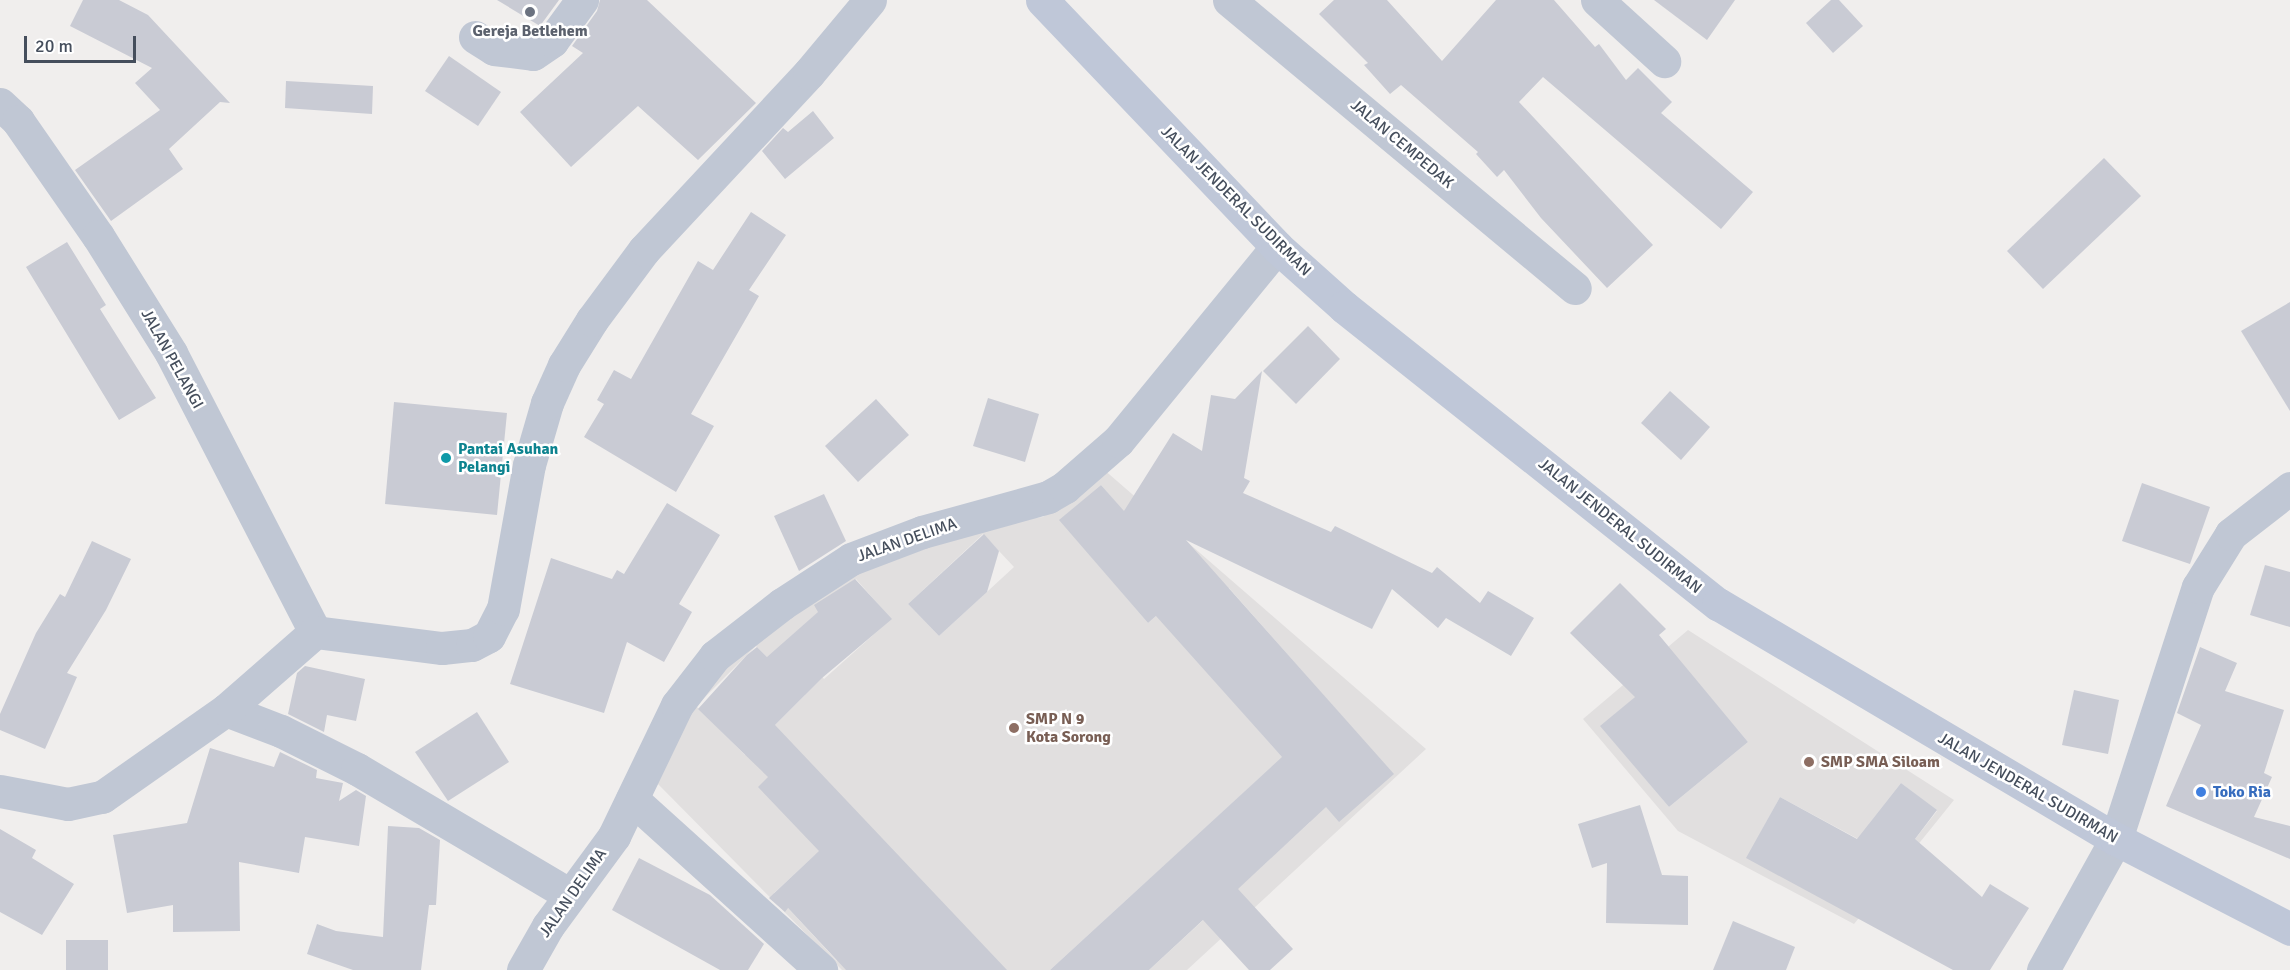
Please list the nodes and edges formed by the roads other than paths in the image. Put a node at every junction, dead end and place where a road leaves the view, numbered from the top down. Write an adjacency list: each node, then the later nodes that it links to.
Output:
1 (582, 0): 6 (street)
2 (870, 0): 12 (street)
3 (1042, 0): 9 (main road, JALAN JENDERAL SUDIRMAN)
4 (1229, 0): 10 (street, JALAN CEMPEDAK)
5 (1597, 0): 7 (street)
6 (475, 37)
7 (1664, 61)
8 (0, 104): 12 (street, JALAN PELANGI)
9 (1277, 247): 15 (street, JALAN DELIMA); 16 (main road, JALAN JENDERAL SUDIRMAN)
10 (1575, 288)
11 (2290, 488): 16 (street)
12 (315, 632): 13 (street)
13 (226, 710): 14 (street); 17 (street)
14 (0, 791)
15 (633, 799): 17 (street, JALAN DELIMA); 19 (street)
16 (2116, 839): 18 (main road, JALAN JENDERAL SUDIRMAN); 21 (street)
17 (570, 895): 20 (street, JALAN DELIMA)
18 (2290, 929)
19 (819, 969)
20 (524, 970)
21 (2043, 970)

